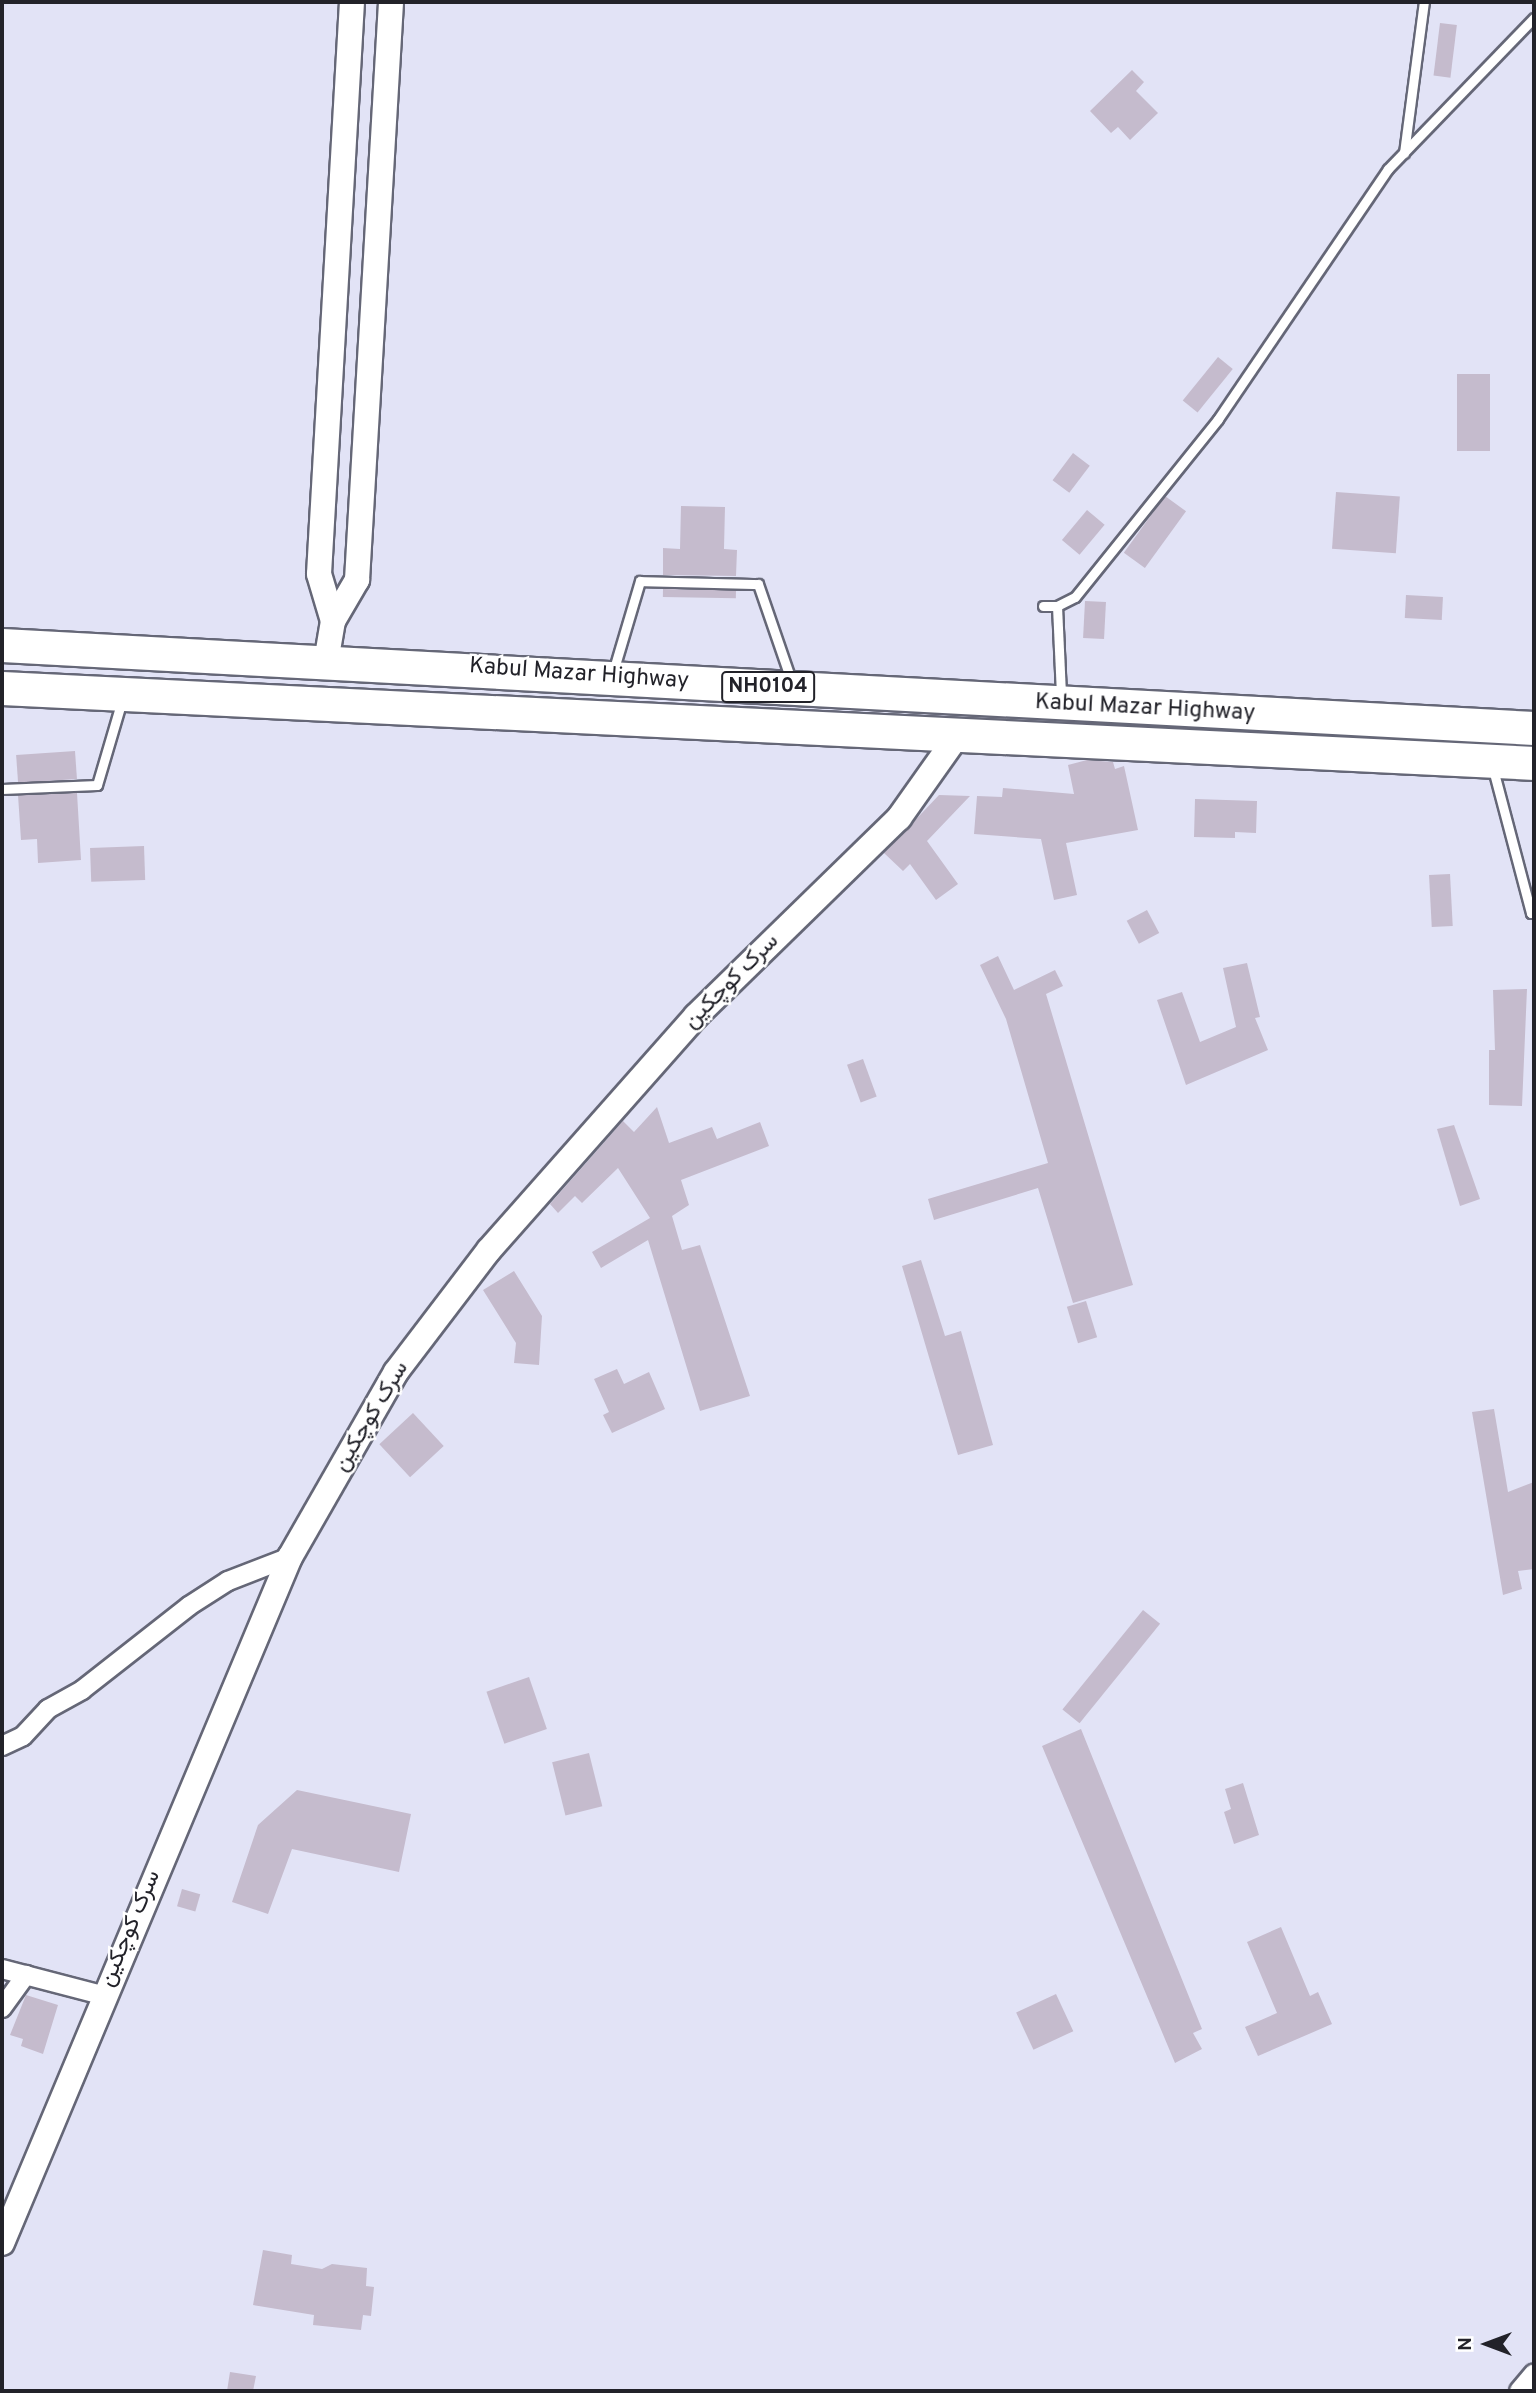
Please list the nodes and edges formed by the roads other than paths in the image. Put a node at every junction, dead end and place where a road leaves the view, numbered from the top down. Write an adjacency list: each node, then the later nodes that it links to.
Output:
1 (352, 2): 8 (main road)
2 (391, 2): 8 (main road)
3 (1424, 2): 5 (lane)
4 (1534, 18): 5 (lane)
5 (1404, 153): 7 (lane)
6 (1043, 606): 7 (lane)
7 (1057, 606): 15 (lane)
8 (333, 621): 10 (main road)
9 (2, 645): 10 (highway, Kabul Mazar Highway / NH0104)
10 (326, 662): 11 (highway, Kabul Mazar Highway / NH0104)
11 (612, 677): 13 (highway, Kabul Mazar Highway / NH0104); 13 (lane)
12 (2, 688): 14 (highway, Kabul Mazar Highway / NH0104)
13 (794, 689): 15 (highway, Kabul Mazar Highway / NH0104)
14 (124, 694): 17 (highway, Kabul Mazar Highway / NH0104); 20 (lane)
15 (1060, 704): 16 (highway, Kabul Mazar Highway / NH0104)
16 (1534, 728)
17 (960, 732): 18 (highway, Kabul Mazar Highway / NH0104); 22 (main road, سرک کوچکین)
18 (1491, 761): 19 (highway, Kabul Mazar Highway / NH0104); 21 (lane)
19 (1534, 763)
20 (2, 789)
21 (1534, 913)
22 (290, 1557): 23 (street); 26 (main road, سرک کوچکین)
23 (2, 1746)
24 (2, 1969): 25 (street)
25 (26, 1975): 26 (street); 27 (street)
26 (102, 1995): 28 (main road, سرک کوچکین)
27 (2, 2008)
28 (2, 2243)
29 (1534, 2373): 30 (street)
30 (1519, 2391)

